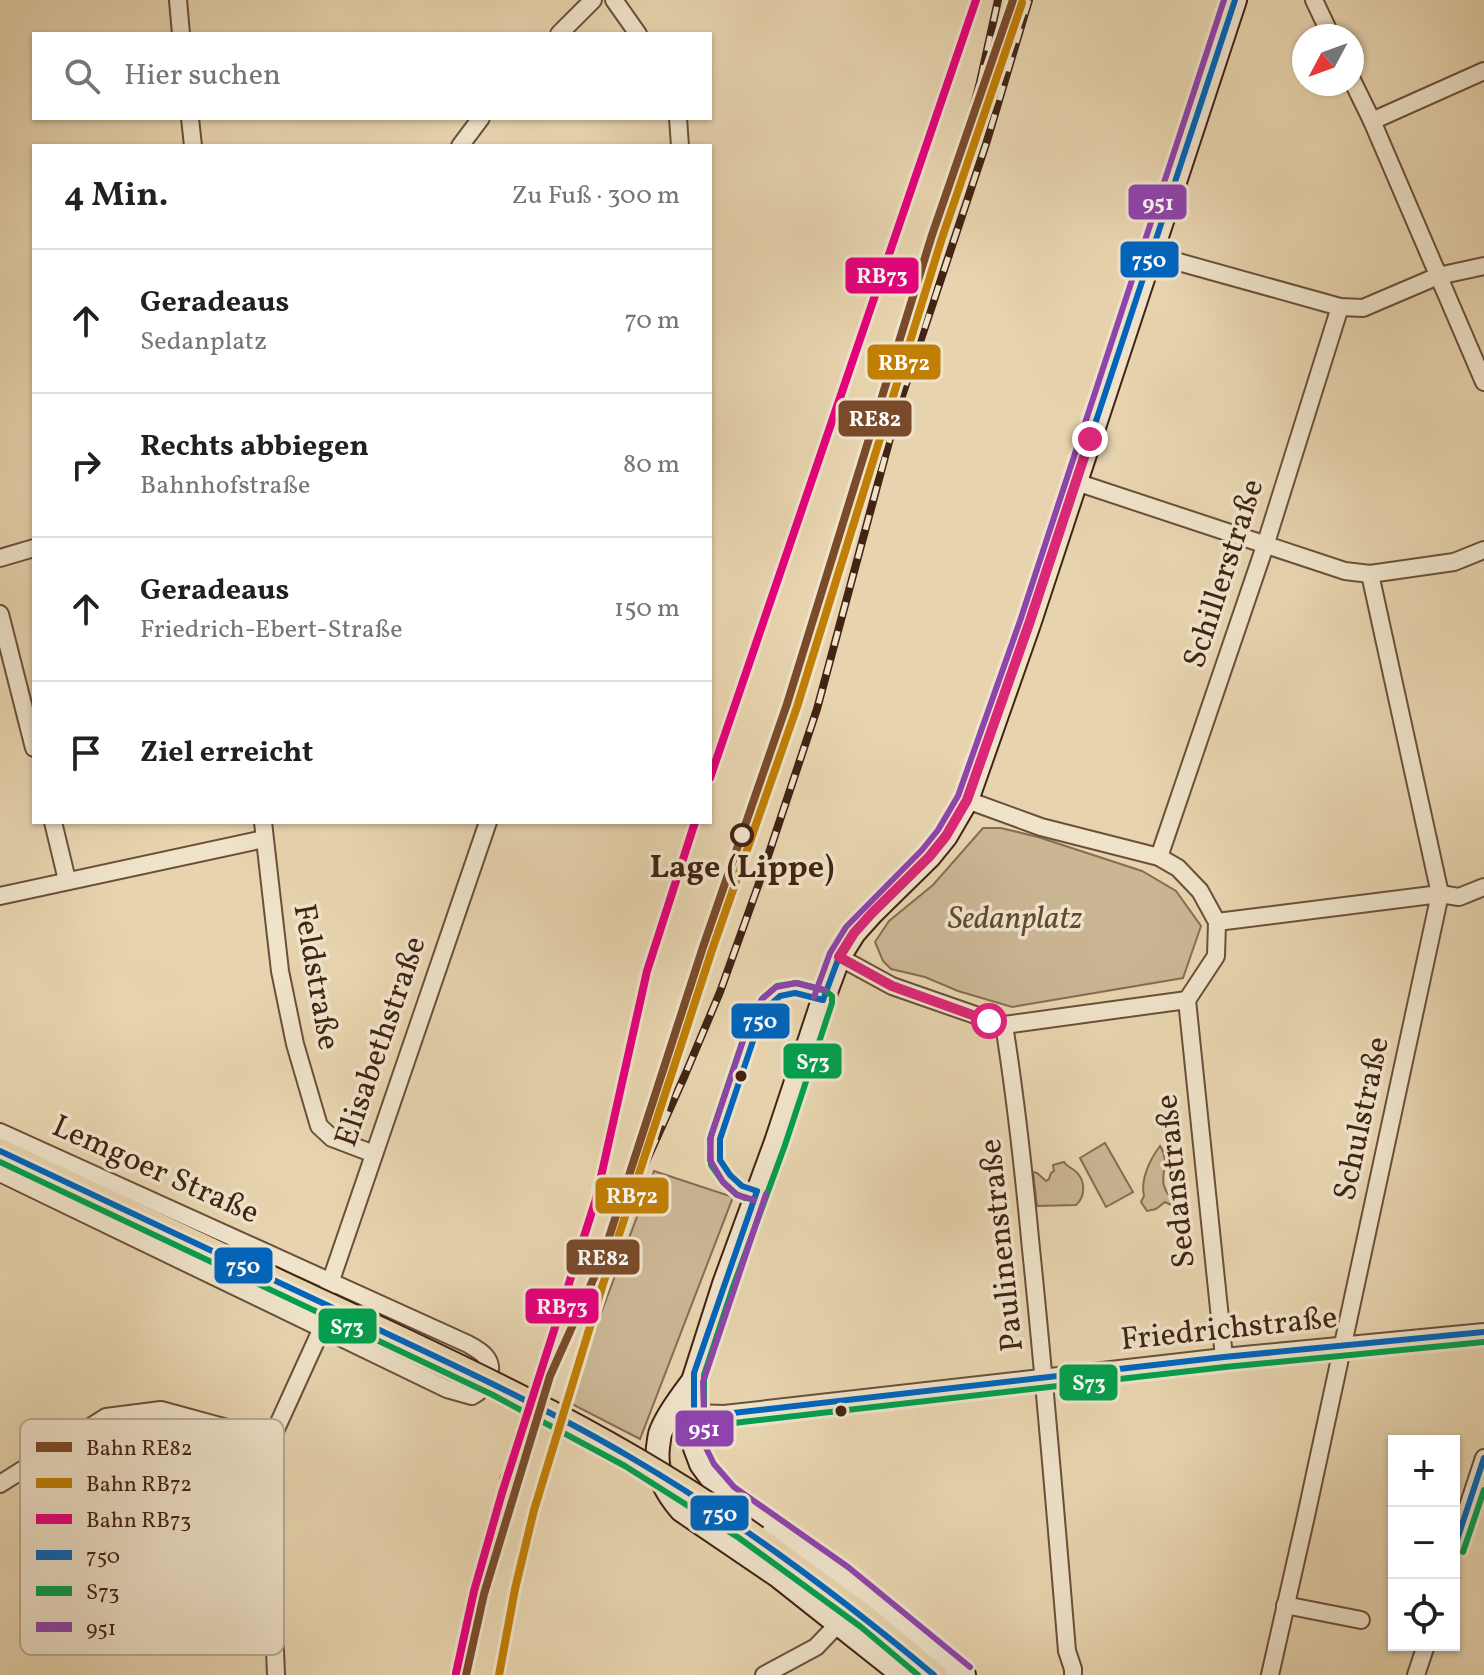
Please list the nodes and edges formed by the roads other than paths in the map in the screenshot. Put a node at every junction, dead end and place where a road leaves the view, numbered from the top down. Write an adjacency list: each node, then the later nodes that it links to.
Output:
1 (178, 0): 7 (street)
2 (593, 0): 8 (street)
3 (614, 0): 9 (street)
4 (1235, 0): 19 (main road)
5 (1314, 0): 6 (street)
6 (1325, 24)
7 (181, 32)
8 (561, 32)
9 (637, 32)
10 (1484, 71): 15 (street)
11 (1360, 96): 15 (street)
12 (190, 120): 16 (street)
13 (480, 120): 17 (street)
14 (678, 120): 18 (street)
15 (1372, 121): 21 (street)
16 (193, 144)
17 (462, 144)
18 (680, 144)
19 (1150, 254): 22 (street); 24 (main road)
20 (1484, 266): 21 (street)
21 (1438, 276): 22 (street); 23 (street)
22 (1340, 307): 25 (street, Schillerstraße)
23 (1484, 382)
24 (1076, 482): 25 (street); 32 (main road)
25 (1265, 546): 29 (street); 36 (street, Schillerstraße)
26 (32, 549): 28 (street)
27 (1484, 550): 29 (street)
28 (0, 558)
29 (1370, 574): 39 (street, Schulstraße)
30 (0, 614): 31 (street)
31 (32, 740)
32 (967, 800): 36 (street); 42 (main road)
33 (53, 824): 37 (street)
34 (487, 824): 47 (street, Elisabethstraße)
35 (264, 830): 37 (street); 47 (street, Feldstraße)
36 (1159, 857): 41 (street)
37 (67, 880): 40 (street)
38 (1484, 887): 39 (street)
39 (1440, 894): 41 (street); 52 (street, Schulstraße)
40 (0, 896)
41 (1217, 922): 43 (street)
42 (839, 957): 44 (street); 55 (main road)
43 (1187, 1000): 44 (street); 53 (street, Sedanstraße)
44 (1004, 1025): 54 (street, Paulinenstraße)
45 (0, 1132): 49 (street, Lemgoer Straße)
46 (0, 1151): 72 (main road, bridge)
47 (374, 1154): 49 (street, Elisabethstraße)
48 (0, 1173): 50 (street, Lemgoer Straße)
49 (330, 1281): 50 (street); 50 (street, Lemgoer Straße)
50 (322, 1328): 58 (street)
51 (1484, 1332): 52 (street, Friedrichstraße)
52 (1342, 1346): 53 (street, Friedrichstraße); 63 (street, Schulstraße)
53 (1224, 1357): 54 (street, Friedrichstraße)
54 (1045, 1378): 55 (street, Friedrichstraße); 66 (street, Paulinenstraße)
55 (684, 1410): 65 (main road); 73 (main road)
56 (103, 1419): 57 (street)
57 (194, 1419)
58 (281, 1419)
59 (1484, 1458): 62 (street)
60 (20, 1471): 61 (street)
61 (0, 1484)
62 (1460, 1531)
63 (1285, 1605): 64 (street); 76 (street, Schulstraße)
64 (1361, 1620)
65 (839, 1623): 70 (street); 71 (main road)
66 (1067, 1651): 74 (street, Paulinenstraße); 75 (street, Paulinenstraße)
67 (1424, 1651): 77 (street)
68 (275, 1655): 69 (street)
69 (276, 1675)
70 (764, 1675)
71 (903, 1675)
72 (934, 1675)
73 (964, 1675)
74 (1063, 1675)
75 (1073, 1675)
76 (1270, 1675)
77 (1416, 1675)

